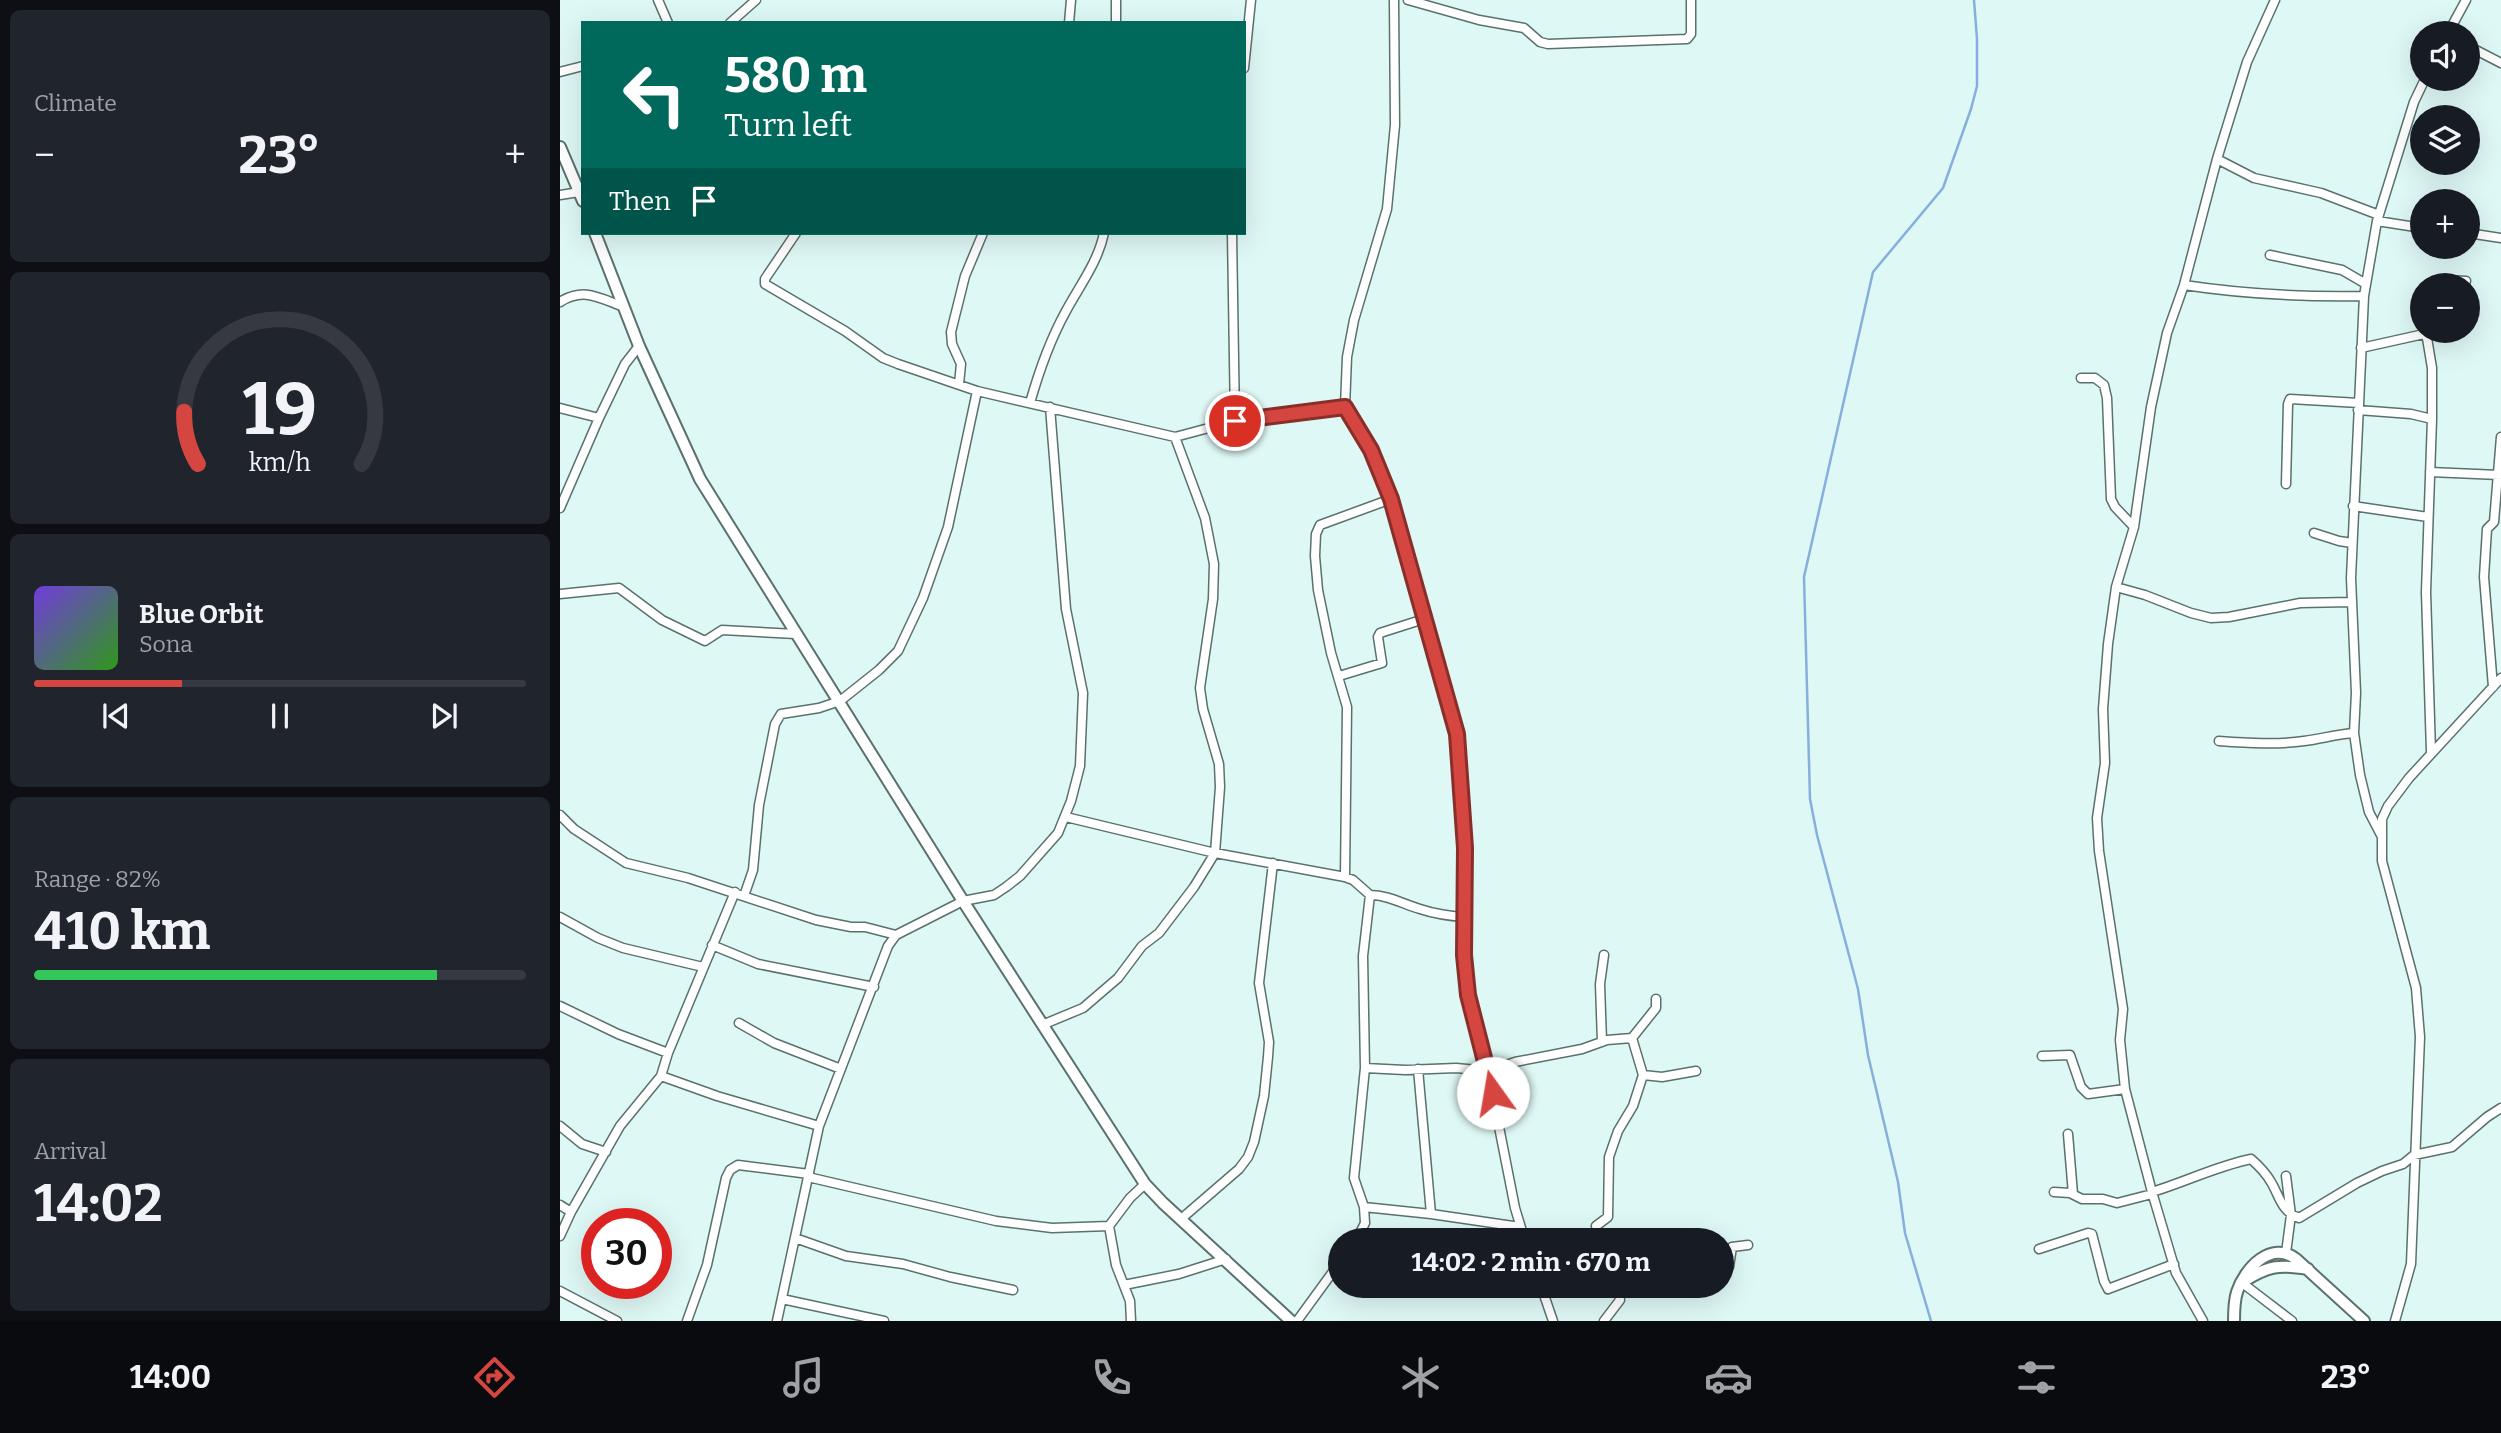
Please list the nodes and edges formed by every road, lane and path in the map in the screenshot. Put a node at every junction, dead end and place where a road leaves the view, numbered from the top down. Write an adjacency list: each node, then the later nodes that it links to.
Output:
1 (658, 0): 11 (street)
2 (756, 0): 12 (street)
3 (1071, 0): 13 (street)
4 (1116, 0): 14 (street)
5 (1251, 0): 16 (street)
6 (1394, 0): 50 (street)
7 (1408, 0): 8 (street)
8 (1691, 0)
9 (2275, 0): 23 (street)
10 (2466, 0): 15 (street)
11 (667, 21)
12 (732, 21)
13 (1069, 21)
14 (1116, 21)
15 (2455, 21)
16 (1246, 49)
17 (2480, 52): 18 (street)
18 (2501, 63)
19 (581, 67): 20 (street)
20 (560, 72)
21 (2419, 91): 26 (street)
22 (560, 147): 25 (street)
23 (2217, 159): 26 (street); 36 (street)
24 (560, 195): 25 (street)
25 (581, 196)
26 (2378, 218): 27 (street); 37 (street)
27 (2410, 225)
28 (596, 235): 40 (street)
29 (795, 235): 46 (street)
30 (982, 235): 46 (street)
31 (1104, 235): 48 (street)
32 (1232, 235): 55 (street)
33 (2480, 235): 34 (street)
34 (2501, 238)
35 (2270, 255): 37 (street)
36 (2184, 285): 38 (street); 66 (street)
37 (2366, 285): 38 (street)
38 (2364, 296): 44 (street)
39 (560, 302): 40 (street)
40 (624, 307): 43 (street)
41 (2410, 336): 44 (street)
42 (2428, 343): 54 (street)
43 (639, 346): 53 (street); 73 (street)
44 (2361, 348): 51 (street)
45 (2081, 378): 66 (street)
46 (959, 384): 47 (street)
47 (978, 391): 48 (street); 77 (street)
48 (1030, 403): 49 (street)
49 (1050, 407): 56 (street); 82 (street)
50 (1345, 407): 55 (street); 62 (street)
51 (2358, 407): 54 (street); 60 (street); 63 (street)
52 (560, 408): 53 (street)
53 (599, 418): 61 (street)
54 (2432, 419): 58 (street)
55 (1235, 421): 56 (street)
56 (1175, 437): 84 (street)
57 (2501, 437): 59 (street)
58 (2430, 472): 59 (street); 65 (street)
59 (2499, 475): 76 (street)
60 (2286, 484)
61 (563, 496): 64 (street)
62 (1391, 499): 72 (street); 74 (street)
63 (2353, 506): 65 (street); 68 (street)
64 (560, 508)
65 (2428, 517): 80 (street)
66 (2134, 527): 69 (street)
67 (2314, 533): 68 (street)
68 (2352, 542): 71 (street)
69 (2116, 587): 71 (street); 112 (street)
70 (560, 594): 73 (street)
71 (2351, 602): 78 (street)
72 (1424, 619): 74 (street); 91 (street)
73 (796, 634): 77 (street)
74 (1339, 676): 86 (street)
75 (2501, 678): 76 (street)
76 (2493, 687): 80 (street)
77 (840, 701): 87 (street); 89 (street)
78 (2354, 733): 79 (street); 83 (street)
79 (2220, 741)
80 (2431, 752): 83 (street)
81 (560, 815): 87 (street)
82 (1066, 817): 84 (street); 89 (street)
83 (2382, 837): 118 (street)
84 (1215, 853): 85 (street); 100 (street)
85 (1273, 863): 86 (street); 130 (street)
86 (1345, 877): 88 (street)
87 (740, 894): 92 (street); 93 (street)
88 (1370, 895): 91 (street); 105 (street)
89 (963, 901): 92 (street); 100 (street)
90 (560, 917): 95 (street)
91 (1465, 917): 108 (street)
92 (896, 935): 96 (street)
93 (712, 945): 95 (street); 96 (street)
94 (1604, 955): 102 (street)
95 (703, 967): 103 (street)
96 (874, 987): 106 (street)
97 (1656, 999): 101 (street)
98 (560, 1006): 103 (street)
99 (739, 1023): 106 (street)
100 (1042, 1025): 121 (street)
101 (1632, 1038): 102 (street); 110 (street)
102 (1602, 1042): 108 (street)
103 (668, 1053): 111 (street)
104 (2042, 1056): 112 (street)
105 (1365, 1068): 107 (street); 126 (street)
106 (841, 1069): 115 (street)
107 (1418, 1069): 108 (street); 128 (street)
108 (1488, 1071): 132 (street)
109 (1696, 1071): 110 (street)
110 (1643, 1075): 134 (street)
111 (661, 1076): 115 (street); 117 (street)
112 (2125, 1089): 123 (street)
113 (2501, 1108): 118 (street)
114 (560, 1126): 117 (street)
115 (819, 1126): 119 (street)
116 (2067, 1134): 124 (street)
117 (606, 1152): 127 (street)
118 (2414, 1155): 129 (street); 164 (street)
119 (809, 1175): 131 (street); 136 (street); 153 (street)
120 (2286, 1176): 129 (street)
121 (1146, 1184): 130 (street); 131 (street)
122 (2054, 1192): 124 (street)
123 (2152, 1193): 124 (street); 129 (street); 142 (street)
124 (2073, 1194)
125 (560, 1205): 127 (street)
126 (1364, 1208): 128 (street); 133 (street)
127 (571, 1212): 135 (street)
128 (1431, 1214): 132 (street)
129 (2291, 1215): 140 (street)
130 (1181, 1219): 141 (street)
131 (1109, 1226): 146 (street)
132 (1520, 1227)
133 (1363, 1228)
134 (1598, 1228)
135 (560, 1236)
136 (795, 1238): 147 (street); 149 (street)
137 (1748, 1245): 138 (street)
138 (1734, 1247)
139 (2039, 1249): 142 (street)
140 (2286, 1253): 143 (street); 145 (street)
141 (1226, 1259): 146 (street); 157 (street)
142 (2174, 1264): 160 (street)
143 (2308, 1269): 145 (street); 163 (street)
144 (1328, 1277): 157 (street)
145 (2241, 1282): 161 (street); 162 (street)
146 (1124, 1285): 156 (street)
147 (1013, 1290)
148 (560, 1291): 152 (street)
149 (782, 1298): 154 (street); 155 (street)
150 (1545, 1298): 158 (street)
151 (1620, 1298): 159 (street)
152 (617, 1321)
153 (687, 1321)
154 (777, 1321)
155 (884, 1321)
156 (1132, 1321)
157 (1294, 1321)
158 (1553, 1321)
159 (1604, 1321)
160 (2203, 1321)
161 (2234, 1321)
162 (2292, 1321)
163 (2364, 1321)
164 (2395, 1321)

